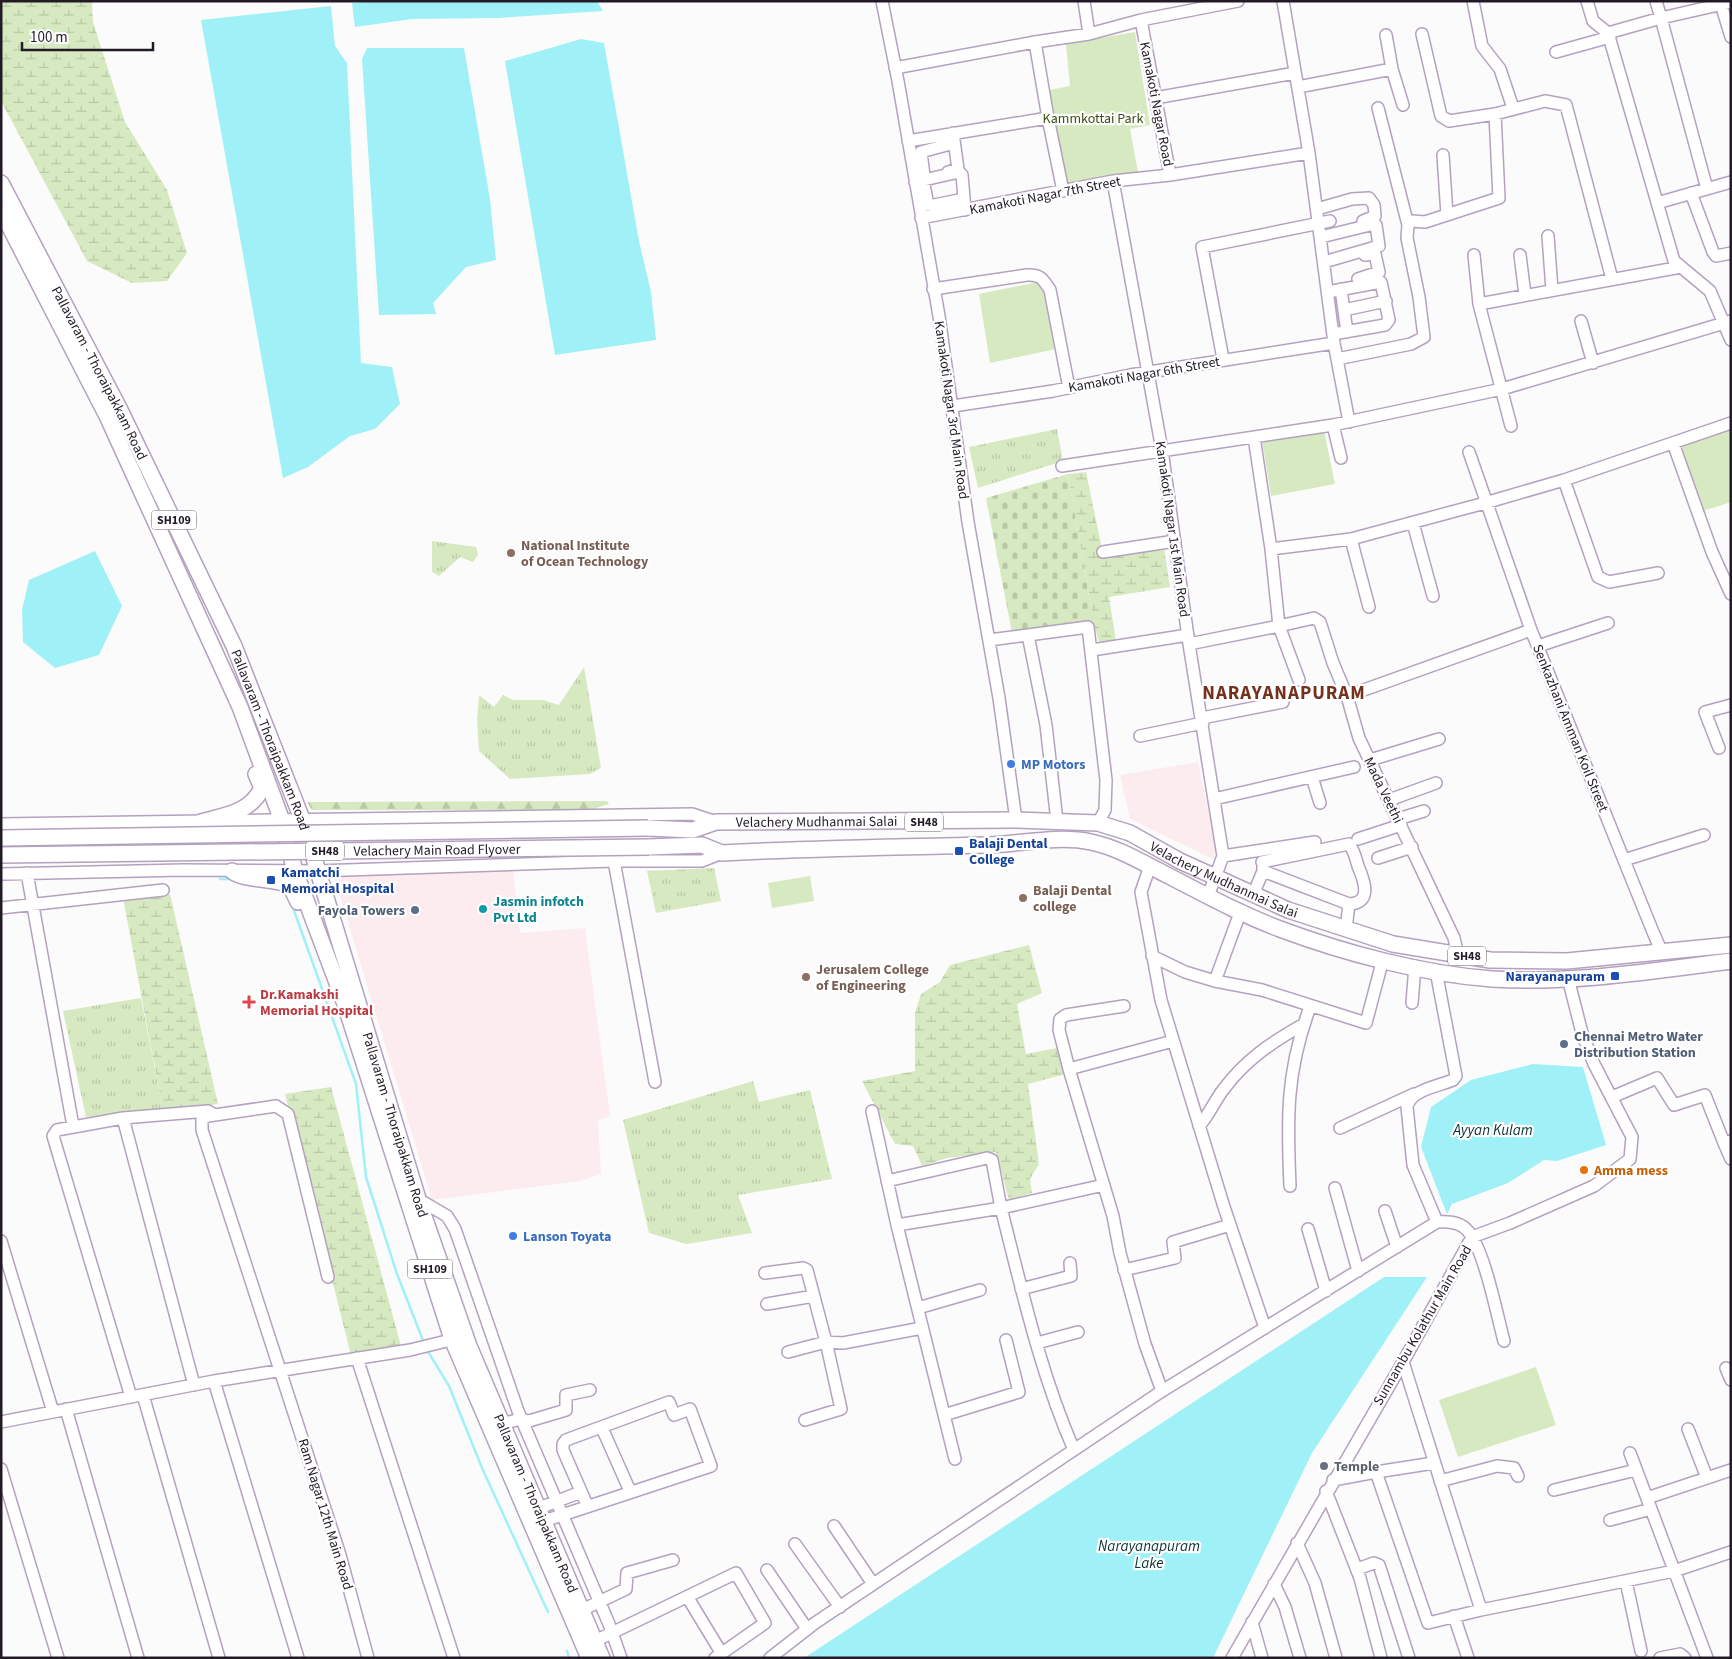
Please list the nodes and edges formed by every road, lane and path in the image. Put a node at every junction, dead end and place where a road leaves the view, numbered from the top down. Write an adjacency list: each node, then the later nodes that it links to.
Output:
1 (882, 1): 18 (street, Kamakoti Nagar 3rd Main Road)
2 (1084, 1): 11 (street)
3 (1238, 1): 10 (street)
4 (1283, 1): 20 (street)
5 (1474, 1): 25 (street)
6 (1587, 1): 14 (street)
7 (1656, 1): 9 (street)
8 (1724, 2): 9 (street); 15 (street)
9 (1661, 18): 14 (street); 37 (street)
10 (1141, 20): 11 (street); 22 (street, Kamakoti Nagar Road)
11 (1089, 34): 16 (street)
12 (1422, 34): 26 (street)
13 (1386, 35): 19 (street)
14 (1609, 35): 17 (street); 40 (street)
15 (1731, 37)
16 (1035, 42): 18 (street); 27 (street)
17 (1556, 52)
18 (895, 68): 29 (street, Kamakoti Nagar 3rd Main Road)
19 (1392, 69): 21 (street); 23 (street)
20 (1295, 73): 21 (street); 22 (street)
21 (1298, 87): 30 (street)
22 (1156, 98): 32 (street, Kamakoti Nagar Road)
23 (1403, 105)
24 (1378, 108): 47 (street)
25 (1513, 108): 26 (street); 55 (street)
26 (1496, 114): 44 (street)
27 (1048, 118): 28 (street); 38 (street)
28 (953, 138): 29 (street); 33 (street); 33 (street)
29 (908, 141): 33 (street, Kamakoti Nagar 3rd Main Road)
30 (1309, 152): 32 (street, Kamakoti Nagar Road); 46 (street)
31 (1443, 155): 44 (street)
32 (1170, 175): 34 (street, Kamakoti Nagar 7th Street)
33 (919, 179): 41 (street); 43 (street); 45 (street, Kamakoti Nagar 3rd Main Road)
34 (1114, 181): 38 (street, Kamakoti Nagar 7th Street); 72 (street, Kamakoti Nagar 1st Main Road)
35 (1731, 182): 37 (street)
36 (1, 183): 48 (main road, Pallavaram - Thoraipakkam Road / SH109)
37 (1707, 189): 39 (street)
38 (1063, 191): 41 (street, Kamakoti Nagar 7th Street)
39 (1691, 193): 40 (street); 50 (street)
40 (1657, 203): 54 (street)
41 (965, 205): 43 (street, Kamakoti Nagar 7th Street)
42 (1, 210): 48 (main road, Pallavaram - Thoraipakkam Road / SH109)
43 (935, 210): 45 (street, Kamakoti Nagar 7th Street)
44 (1448, 215): 47 (street)
45 (921, 218): 56 (street, Kamakoti Nagar 3rd Main Road)
46 (1324, 221): 53 (street); 53 (street); 70 (street)
47 (1408, 225): 69 (street)
48 (22, 236): 76 (main road, Pallavaram - Thoraipakkam Road / SH109)
49 (1548, 236): 59 (street)
50 (1731, 253)
51 (1520, 255): 60 (street)
52 (1474, 256): 62 (street)
53 (1324, 264): 58 (street); 58 (street)
54 (1681, 267): 55 (street); 65 (street)
55 (1612, 279): 59 (street)
56 (933, 289): 73 (street); 75 (street, Kamakoti Nagar 3rd Main Road)
57 (1341, 289): 58 (street); 61 (street); 63 (street)
58 (1328, 290): 67 (street)
59 (1552, 290): 60 (street)
60 (1525, 295): 62 (street)
61 (1386, 301): 63 (street); 66 (street, Kamakoti Nagar 6th Street)
62 (1479, 304): 74 (street)
63 (1344, 310): 66 (street)
64 (1581, 321): 71 (street)
65 (1727, 322): 68 (street); 71 (street)
66 (1347, 332): 67 (street, Kamakoti Nagar 6th Street)
67 (1334, 339): 69 (street); 70 (street, Kamakoti Nagar 6th Street)
68 (1731, 340)
69 (1337, 359): 77 (street)
70 (1223, 360): 72 (street, Kamakoti Nagar 6th Street)
71 (1593, 363): 74 (street)
72 (1148, 372): 73 (street, Kamakoti Nagar 6th Street); 83 (street, Kamakoti Nagar 1st Main Road)
73 (1069, 388): 75 (street, Kamakoti Nagar 6th Street)
74 (1502, 389): 77 (street); 80 (street)
75 (953, 406): 102 (street, Kamakoti Nagar 3rd Main Road)
76 (110, 407): 111 (main road, Pallavaram - Thoraipakkam Road / SH109); 124 (main road, Pallavaram - Thoraipakkam Road / SH109)
77 (1350, 422): 79 (street)
78 (1731, 422): 82 (street)
79 (1333, 425): 81 (street); 85 (street)
80 (1511, 426)
81 (1254, 437): 83 (street); 92 (street)
82 (1673, 443): 87 (street); 95 (street)
83 (1162, 450): 86 (street); 91 (street, Kamakoti Nagar 1st Main Road)
84 (1469, 452): 88 (street, Senkazhani Amman Koil Street)
85 (1341, 458)
86 (1062, 466)
87 (1564, 480): 88 (street); 94 (street)
88 (1485, 503): 89 (street); 100 (street, Senkazhani Amman Koil Street)
89 (1413, 523): 90 (street); 96 (street)
90 (1351, 540): 92 (street); 97 (street)
91 (1175, 541): 93 (street); 103 (street, Kamakoti Nagar 1st Main Road)
92 (1270, 549): 99 (street)
93 (1104, 552)
94 (1658, 573)
95 (1731, 594)
96 (1433, 596)
97 (1369, 607)
98 (1608, 624): 104 (street)
99 (1279, 626): 103 (street); 106 (street); 107 (street, Mada Veethi)
100 (1531, 630): 104 (street, Senkazhani Amman Koil Street); 107 (street)
101 (1028, 635): 102 (street); 105 (street); 126 (street)
102 (989, 640): 125 (street, Kamakoti Nagar 3rd Main Road)
103 (1188, 640): 105 (street); 110 (street, Kamakoti Nagar 1st Main Road)
104 (1538, 646): 142 (street, Senkazhani Amman Koil Street)
105 (1092, 650): 130 (street)
106 (1300, 680)
107 (1347, 696): 115 (street, Mada Veethi)
108 (1283, 702): 110 (street)
109 (1731, 705): 114 (street)
110 (1202, 720): 112 (street); 119 (street, Kamakoti Nagar 1st Main Road)
111 (246, 735): 123 (main road, Pallavaram - Thoraipakkam Road / SH109); 127 (main road)
112 (1140, 736)
113 (1439, 739): 115 (street)
114 (1719, 748)
115 (1370, 760): 120 (street, Mada Veethi)
116 (1354, 767): 117 (street)
117 (1312, 777): 119 (street); 121 (street)
118 (1436, 783): 120 (street)
119 (1214, 799): 140 (street, Kamakoti Nagar 1st Main Road)
120 (1389, 800): 129 (street, Mada Veethi)
121 (1320, 803)
122 (1424, 811): 129 (street)
123 (281, 818): 124 (street); 127 (street); 147 (main road, Pallavaram - Thoraipakkam Road / SH109)
124 (302, 819): 128 (street); 148 (main road, Pallavaram - Thoraipakkam Road / SH109)
125 (1009, 820): 126 (main road, Velachery Mudhanmai Salai / SH48); 128 (main road, Velachery Mudhanmai Salai / SH48); 136 (main road)
126 (1057, 821): 130 (main road, Velachery Mudhanmai Salai / SH48)
127 (202, 822): 131 (street)
128 (716, 822): 133 (main road, Velachery Main Road Flyover / SH48, bridge)
129 (1400, 822): 134 (street); 137 (street, Mada Veethi)
130 (1098, 823): 151 (main road, Velachery Mudhanmai Salai / SH48)
131 (1, 824)
132 (1704, 835): 142 (street)
133 (1, 838)
134 (1358, 839)
135 (1315, 842): 144 (street)
136 (1002, 844): 138 (main road, Velachery Mudhanmai Salai / SH48); 145 (main road, Velachery Mudhanmai Salai / SH48)
137 (1412, 847): 141 (street); 162 (street, Mada Veethi)
138 (722, 852): 139 (main road, Velachery Main Road Flyover / SH48, bridge); 143 (street)
139 (1, 856)
140 (1223, 856): 144 (street); 151 (street, Kamakoti Nagar 1st Main Road)
141 (1378, 858)
142 (1624, 860): 161 (street, Senkazhani Amman Koil Street)
143 (614, 861): 148 (street); 177 (street)
144 (1262, 861): 153 (street); 156 (street); 156 (street)
145 (1150, 866): 154 (main road, Velachery Mudhanmai Salai / SH48); 163 (street)
146 (232, 871): 147 (street); 149 (street); 170 (main road)
147 (295, 871): 148 (street); 170 (main road, Pallavaram - Thoraipakkam Road / SH109)
148 (317, 871): 192 (main road, Pallavaram - Thoraipakkam Road / SH109)
149 (27, 873): 150 (street); 155 (street)
150 (1, 874)
151 (1216, 878): 153 (main road, Velachery Mudhanmai Salai / SH48); 154 (street, Kamakoti Nagar 1st Main Road)
152 (163, 890): 155 (street)
153 (1254, 895): 159 (main road, Velachery Mudhanmai Salai / SH48)
154 (1208, 896): 158 (main road, Velachery Mudhanmai Salai / SH48)
155 (31, 903): 157 (street); 183 (street)
156 (1349, 904): 159 (street)
157 (1, 908)
158 (1240, 913): 164 (main road, Velachery Mudhanmai Salai / SH48); 169 (street)
159 (1346, 929): 162 (main road, Velachery Mudhanmai Salai / SH48)
160 (1731, 946): 161 (main road, Velachery Mudhanmai Salai / SH48)
161 (1659, 951): 162 (main road, Velachery Mudhanmai Salai / SH48)
162 (1458, 954)
163 (1152, 956): 169 (street); 175 (street)
164 (1382, 959): 166 (main road, Velachery Mudhanmai Salai / SH48); 173 (street)
165 (1731, 961): 168 (main road, Velachery Mudhanmai Salai / SH48)
166 (1415, 966): 167 (main road, Velachery Mudhanmai Salai / SH48); 171 (street)
167 (1436, 971): 168 (main road, Velachery Mudhanmai Salai / SH48); 178 (street)
168 (1568, 978): 179 (street, Sunnambu Kolathur Main Road)
169 (1215, 981): 173 (street)
170 (337, 982): 216 (main road, Pallavaram - Thoraipakkam Road / SH109)
171 (1412, 1003)
172 (1124, 1006): 176 (street)
173 (1310, 1007): 174 (street)
174 (1304, 1024): 184 (street); 190 (street)
175 (1174, 1041): 176 (street); 184 (street)
176 (1069, 1069): 189 (street)
177 (655, 1082)
178 (1418, 1094): 185 (street); 195 (street)
179 (1612, 1097): 186 (street); 199 (street, Sunnambu Kolathur Main Road)
180 (872, 1112): 188 (street)
181 (214, 1115): 182 (street); 206 (street); 225 (street, Ram Nagar 12th Main Road)
182 (122, 1118): 183 (street); 228 (street)
183 (74, 1126): 232 (street)
184 (1200, 1126): 197 (street)
185 (1340, 1128)
186 (1728, 1142): 187 (street)
187 (1731, 1159)
188 (887, 1181): 193 (street); 196 (street)
189 (1104, 1185): 193 (street); 203 (street)
190 (1290, 1186)
191 (1336, 1188): 204 (street)
192 (418, 1199): 216 (main road, Pallavaram - Thoraipakkam Road / SH109); 236 (street)
193 (1001, 1208): 196 (street); 207 (street)
194 (1385, 1211): 201 (street)
195 (1437, 1222): 199 (street); 201 (street)
196 (897, 1225): 212 (street)
197 (1230, 1225): 203 (street); 214 (street)
198 (1308, 1229): 209 (street)
199 (1472, 1237): 218 (street); 223 (street, Sunnambu Kolathur Main Road)
200 (1, 1241): 234 (street)
201 (1397, 1247): 204 (street)
202 (1070, 1263): 207 (street)
203 (1124, 1270): 230 (street)
204 (1358, 1271): 209 (street)
205 (765, 1273): 210 (street)
206 (328, 1277)
207 (1022, 1289): 220 (street)
208 (980, 1290): 212 (street)
209 (1326, 1291): 214 (street)
210 (814, 1296): 211 (street); 219 (street)
211 (767, 1304)
212 (918, 1308): 213 (street)
213 (922, 1328): 219 (street); 235 (street)
214 (1265, 1328): 230 (street)
215 (1078, 1332): 220 (street)
216 (459, 1338): 222 (street); 239 (main road, Pallavaram - Thoraipakkam Road / SH109); 293 (main road, Pallavaram - Thoraipakkam Road / SH109)
217 (1006, 1340): 235 (street)
218 (1504, 1341)
219 (826, 1342): 221 (street); 237 (street)
220 (1037, 1343): 242 (street)
221 (788, 1352)
222 (357, 1358): 225 (street); 292 (street)
223 (1403, 1362): 245 (street); 252 (street, Sunnambu Kolathur Main Road)
224 (1726, 1368): 226 (street)
225 (281, 1371): 227 (street); 291 (street, Ram Nagar 12th Main Road)
226 (1731, 1380)
227 (214, 1381): 228 (street); 290 (street)
228 (194, 1385): 231 (street)
229 (590, 1390): 236 (street)
230 (1162, 1391): 242 (street)
231 (143, 1395): 232 (street); 289 (street)
232 (131, 1397): 233 (street)
233 (66, 1409): 234 (street); 288 (street)
234 (53, 1412): 238 (street)
235 (944, 1415): 244 (street)
236 (523, 1420): 239 (street); 258 (street)
237 (805, 1420)
238 (1, 1422)
239 (502, 1424): 261 (main road, Pallavaram - Thoraipakkam Road / SH109)
240 (602, 1428): 255 (street); 255 (street); 257 (street)
241 (1688, 1429): 251 (street)
242 (1074, 1450): 273 (street)
243 (1630, 1452): 247 (street)
244 (955, 1458)
245 (1434, 1462): 249 (street); 253 (street)
246 (1, 1469): 287 (street)
247 (1636, 1470): 254 (street); 259 (street)
248 (1731, 1470): 251 (street)
249 (1376, 1472): 252 (street); 280 (street)
250 (1518, 1476): 253 (street)
251 (1708, 1478): 259 (street)
252 (1333, 1480): 256 (street, Sunnambu Kolathur Main Road)
253 (1440, 1481): 279 (street)
254 (1554, 1490)
255 (630, 1491): 260 (street)
256 (1326, 1491): 265 (street, Sunnambu Kolathur Main Road); 269 (street)
257 (581, 1492): 258 (street); 260 (street)
258 (556, 1501): 261 (street); 262 (street)
259 (1649, 1503): 263 (street); 271 (street)
260 (587, 1505): 262 (street)
261 (542, 1514): 262 (street); 278 (main road, Pallavaram - Thoraipakkam Road / SH109)
262 (562, 1514): 276 (street)
263 (1610, 1520)
264 (834, 1526): 273 (street)
265 (1297, 1543): 274 (street, Sunnambu Kolathur Main Road); 300 (street)
266 (795, 1544): 277 (street)
267 (1731, 1552): 271 (street)
268 (673, 1560): 276 (street)
269 (1357, 1569): 301 (street); 302 (street)
270 (767, 1570): 282 (street)
271 (1674, 1571): 272 (street); 306 (street)
272 (1626, 1581): 279 (street); 285 (street)
273 (873, 1584): 277 (street)
274 (1274, 1584): 281 (street, Sunnambu Kolathur Main Road); 299 (street)
275 (688, 1598): 283 (street); 286 (street); 286 (street)
276 (600, 1602): 278 (street); 283 (street)
277 (840, 1607): 282 (street)
278 (582, 1610): 284 (main road, Pallavaram - Thoraipakkam Road / SH109)
279 (1481, 1610): 280 (street)
280 (1454, 1616): 303 (street)
281 (1252, 1622): 297 (street, Sunnambu Kolathur Main Road); 298 (street)
282 (807, 1629): 296 (street)
283 (612, 1634): 284 (street); 295 (street)
284 (595, 1641): 294 (main road, Pallavaram - Thoraipakkam Road / SH109)
285 (1641, 1651)
286 (718, 1656)
287 (58, 1658)
288 (138, 1658)
289 (219, 1658)
290 (298, 1658)
291 (368, 1658)
292 (454, 1658)
293 (589, 1658)
294 (602, 1658)
295 (621, 1658)
296 (770, 1658)
297 (1232, 1658)
298 (1262, 1658)
299 (1300, 1658)
300 (1336, 1658)
301 (1381, 1658)
302 (1409, 1658)
303 (1468, 1658)
304 (1660, 1658): 305 (street)
305 (1685, 1658)
306 (1707, 1658)

